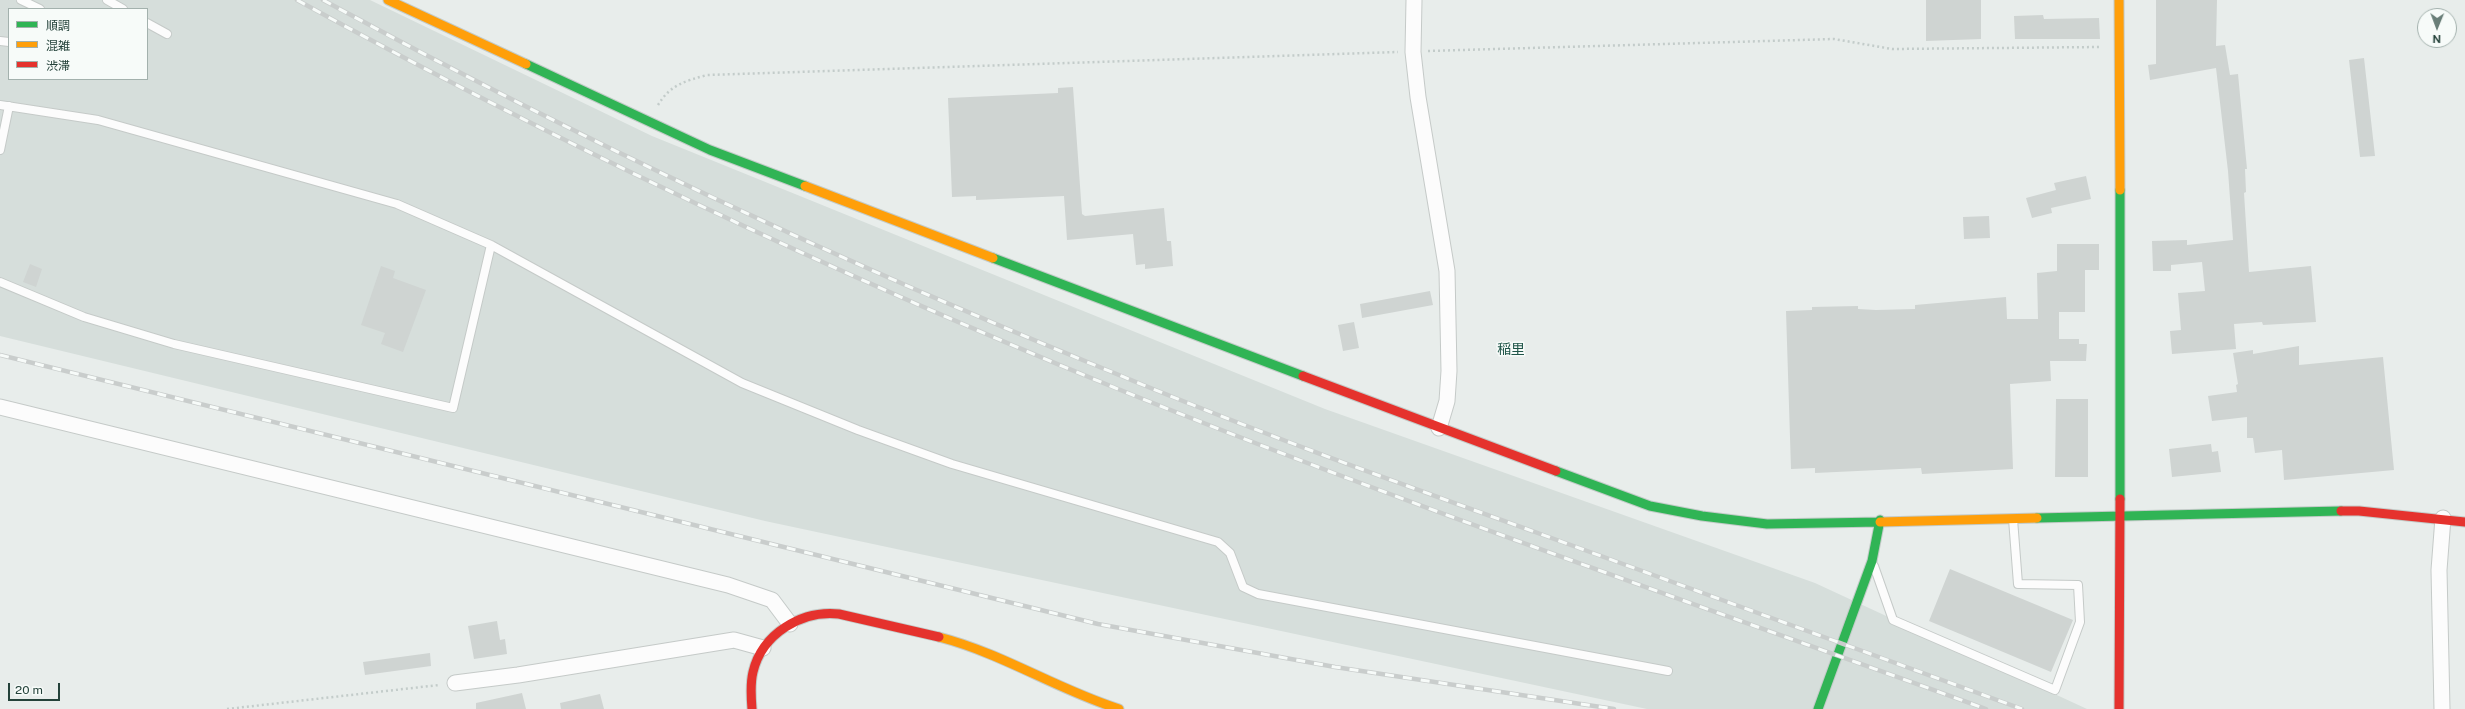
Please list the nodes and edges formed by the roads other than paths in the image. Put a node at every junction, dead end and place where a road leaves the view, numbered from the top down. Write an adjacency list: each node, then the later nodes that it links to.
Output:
1 (21, 0): 6 (lane)
2 (107, 0): 7 (lane)
3 (388, 0): 16 (street)
4 (1414, 0): 16 (street)
5 (2119, 0): 17 (street)
6 (38, 8)
7 (121, 8)
8 (148, 24): 9 (lane)
9 (167, 34)
10 (0, 105): 11 (lane)
11 (9, 106): 12 (lane); 13 (lane)
12 (0, 150)
13 (491, 245): 14 (lane); 25 (lane)
14 (0, 282)
15 (0, 406): 23 (street)
16 (1439, 428): 20 (street)
17 (2119, 517): 18 (street); 19 (street); 30 (street)
18 (2013, 518): 20 (street); 22 (lane)
19 (2443, 518): 21 (street); 31 (street)
20 (1880, 520): 22 (street)
21 (2465, 522)
22 (1872, 561): 29 (street)
23 (790, 624): 24 (street); 28 (street)
24 (763, 648): 26 (street); 27 (street)
25 (1668, 671)
26 (456, 683)
27 (752, 709)
28 (1119, 709)
29 (1818, 709)
30 (2119, 709)
31 (2442, 709)

